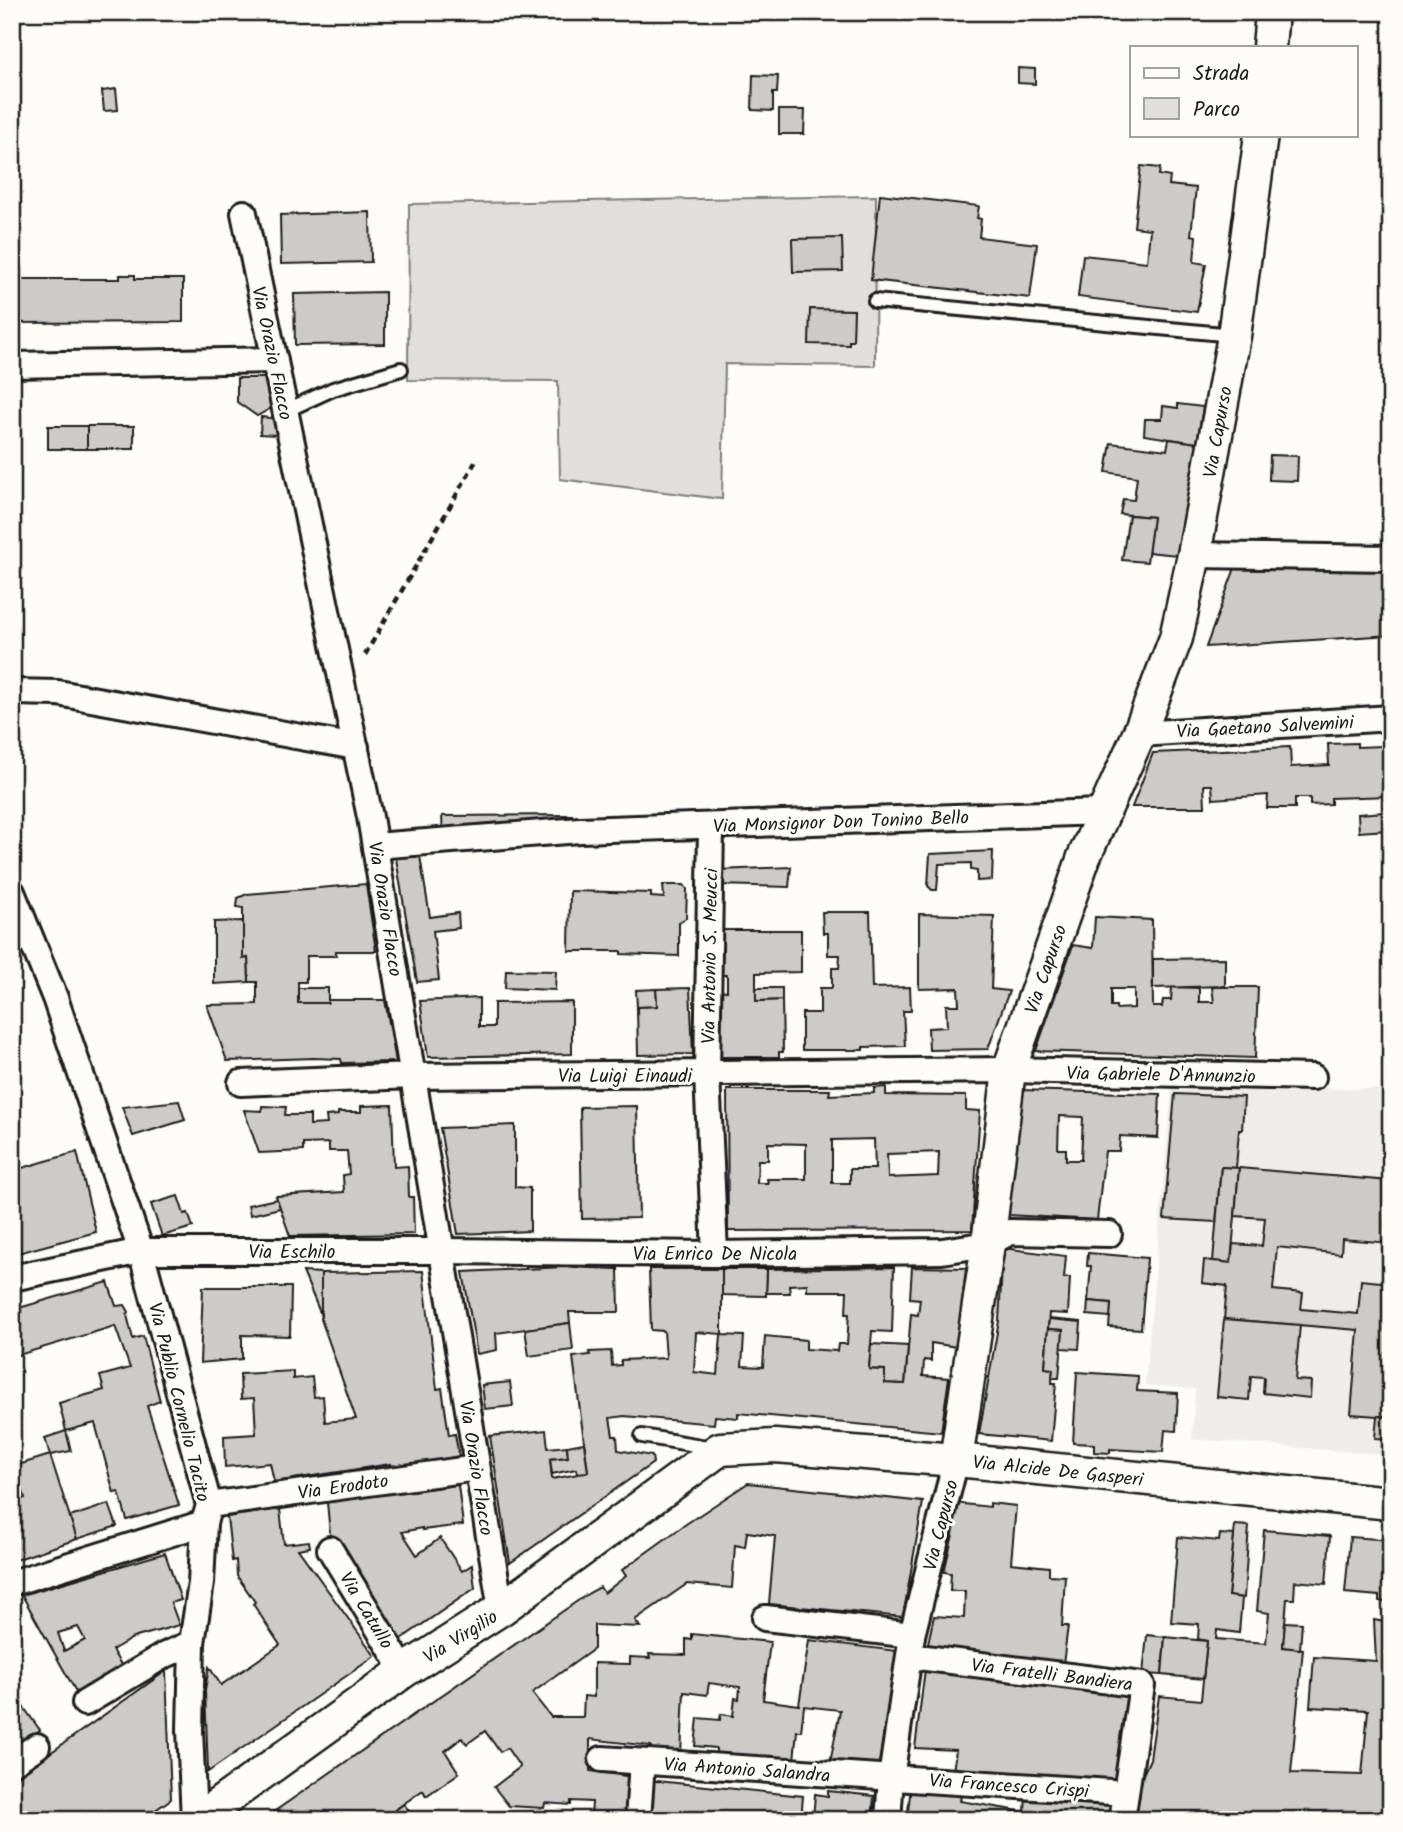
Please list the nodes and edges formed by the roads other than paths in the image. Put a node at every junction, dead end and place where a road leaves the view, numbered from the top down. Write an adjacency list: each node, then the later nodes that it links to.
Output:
1 (1272, 12): 2 (street)
2 (1269, 46)
3 (1261, 136): 6 (street, Via Capurso)
4 (244, 213): 7 (street, Via Orazio Flacco)
5 (875, 301): 6 (lane)
6 (1234, 335): 11 (street, Via Capurso)
7 (275, 360): 8 (street); 10 (street, Via Orazio Flacco)
8 (12, 365)
9 (401, 369): 10 (lane)
10 (285, 411): 16 (street, Via Orazio Flacco)
11 (1194, 555): 12 (street); 15 (street, Via Capurso)
12 (1391, 558)
13 (12, 692): 16 (street)
14 (1391, 719): 15 (street, Via Gaetano Salvemini)
15 (1139, 734): 17 (street, Via Capurso)
16 (356, 747): 19 (street, Via Orazio Flacco)
17 (1102, 812): 18 (street, Via Monsignor Don Tonino Bello); 21 (street, Via Capurso)
18 (711, 826): 19 (street, Via Monsignor Don Tonino Bello); 22 (street, Via Antonio S. Meucci)
19 (375, 846): 23 (street, Via Orazio Flacco)
20 (12, 892): 28 (street, Via Publio Cornelio Tacito)
21 (1009, 1070): 22 (street, Via Luigi Einaudi); 24 (street, Via Gabriele D'Annunzio); 27 (street, Via Capurso)
22 (707, 1074): 23 (street, Via Luigi Einaudi); 30 (street, Via Antonio S. Meucci)
23 (413, 1076): 25 (street, Via Luigi Einaudi); 29 (street, Via Orazio Flacco)
24 (1313, 1077)
25 (241, 1083)
26 (1108, 1234): 27 (street, Via Enrico De Nicola)
27 (988, 1244): 30 (street, Via Enrico De Nicola); 34 (street, Via Capurso)
28 (141, 1251): 29 (street, Via Eschilo); 31 (street, Via Eschilo); 37 (street, Via Publio Cornelio Tacito)
29 (442, 1251): 30 (street, Via Enrico De Nicola); 35 (street, Via Orazio Flacco)
30 (715, 1254)
31 (12, 1278)
32 (642, 1436): 33 (lane, Via Alcide De Gasperi)
33 (720, 1449): 34 (street, Via Alcide De Gasperi); 40 (street, Via Virgilio)
34 (956, 1460): 36 (street, Via Alcide De Gasperi); 43 (street, Via Capurso)
35 (477, 1468): 37 (street, Via Erodoto); 40 (street, Via Orazio Flacco)
36 (1391, 1503)
37 (207, 1514): 39 (street, Via Erodoto); 42 (street, Via Publio Cornelio Tacito)
38 (330, 1549): 44 (street, Via Catullo)
39 (12, 1583)
40 (501, 1609): 44 (street, Via Virgilio)
41 (765, 1618): 43 (street)
42 (192, 1643): 45 (street); 52 (street, Via Publio Cornelio Tacito)
43 (911, 1646): 50 (street, Via Capurso); 51 (street, Via Fratelli Bandiera)
44 (404, 1671): 52 (street, Via Virgilio)
45 (85, 1703)
46 (37, 1746): 49 (street)
47 (602, 1759): 48 (street, Via Antonio Salandra)
48 (642, 1762): 50 (street, Via Antonio Salandra); 53 (street)
49 (12, 1763)
50 (891, 1778): 51 (street, Via Francesco Crispi); 54 (street, Via Capurso)
51 (1126, 1793): 55 (street, Via Fratelli Bandiera)
52 (196, 1820)
53 (638, 1820)
54 (888, 1820)
55 (1122, 1820)

